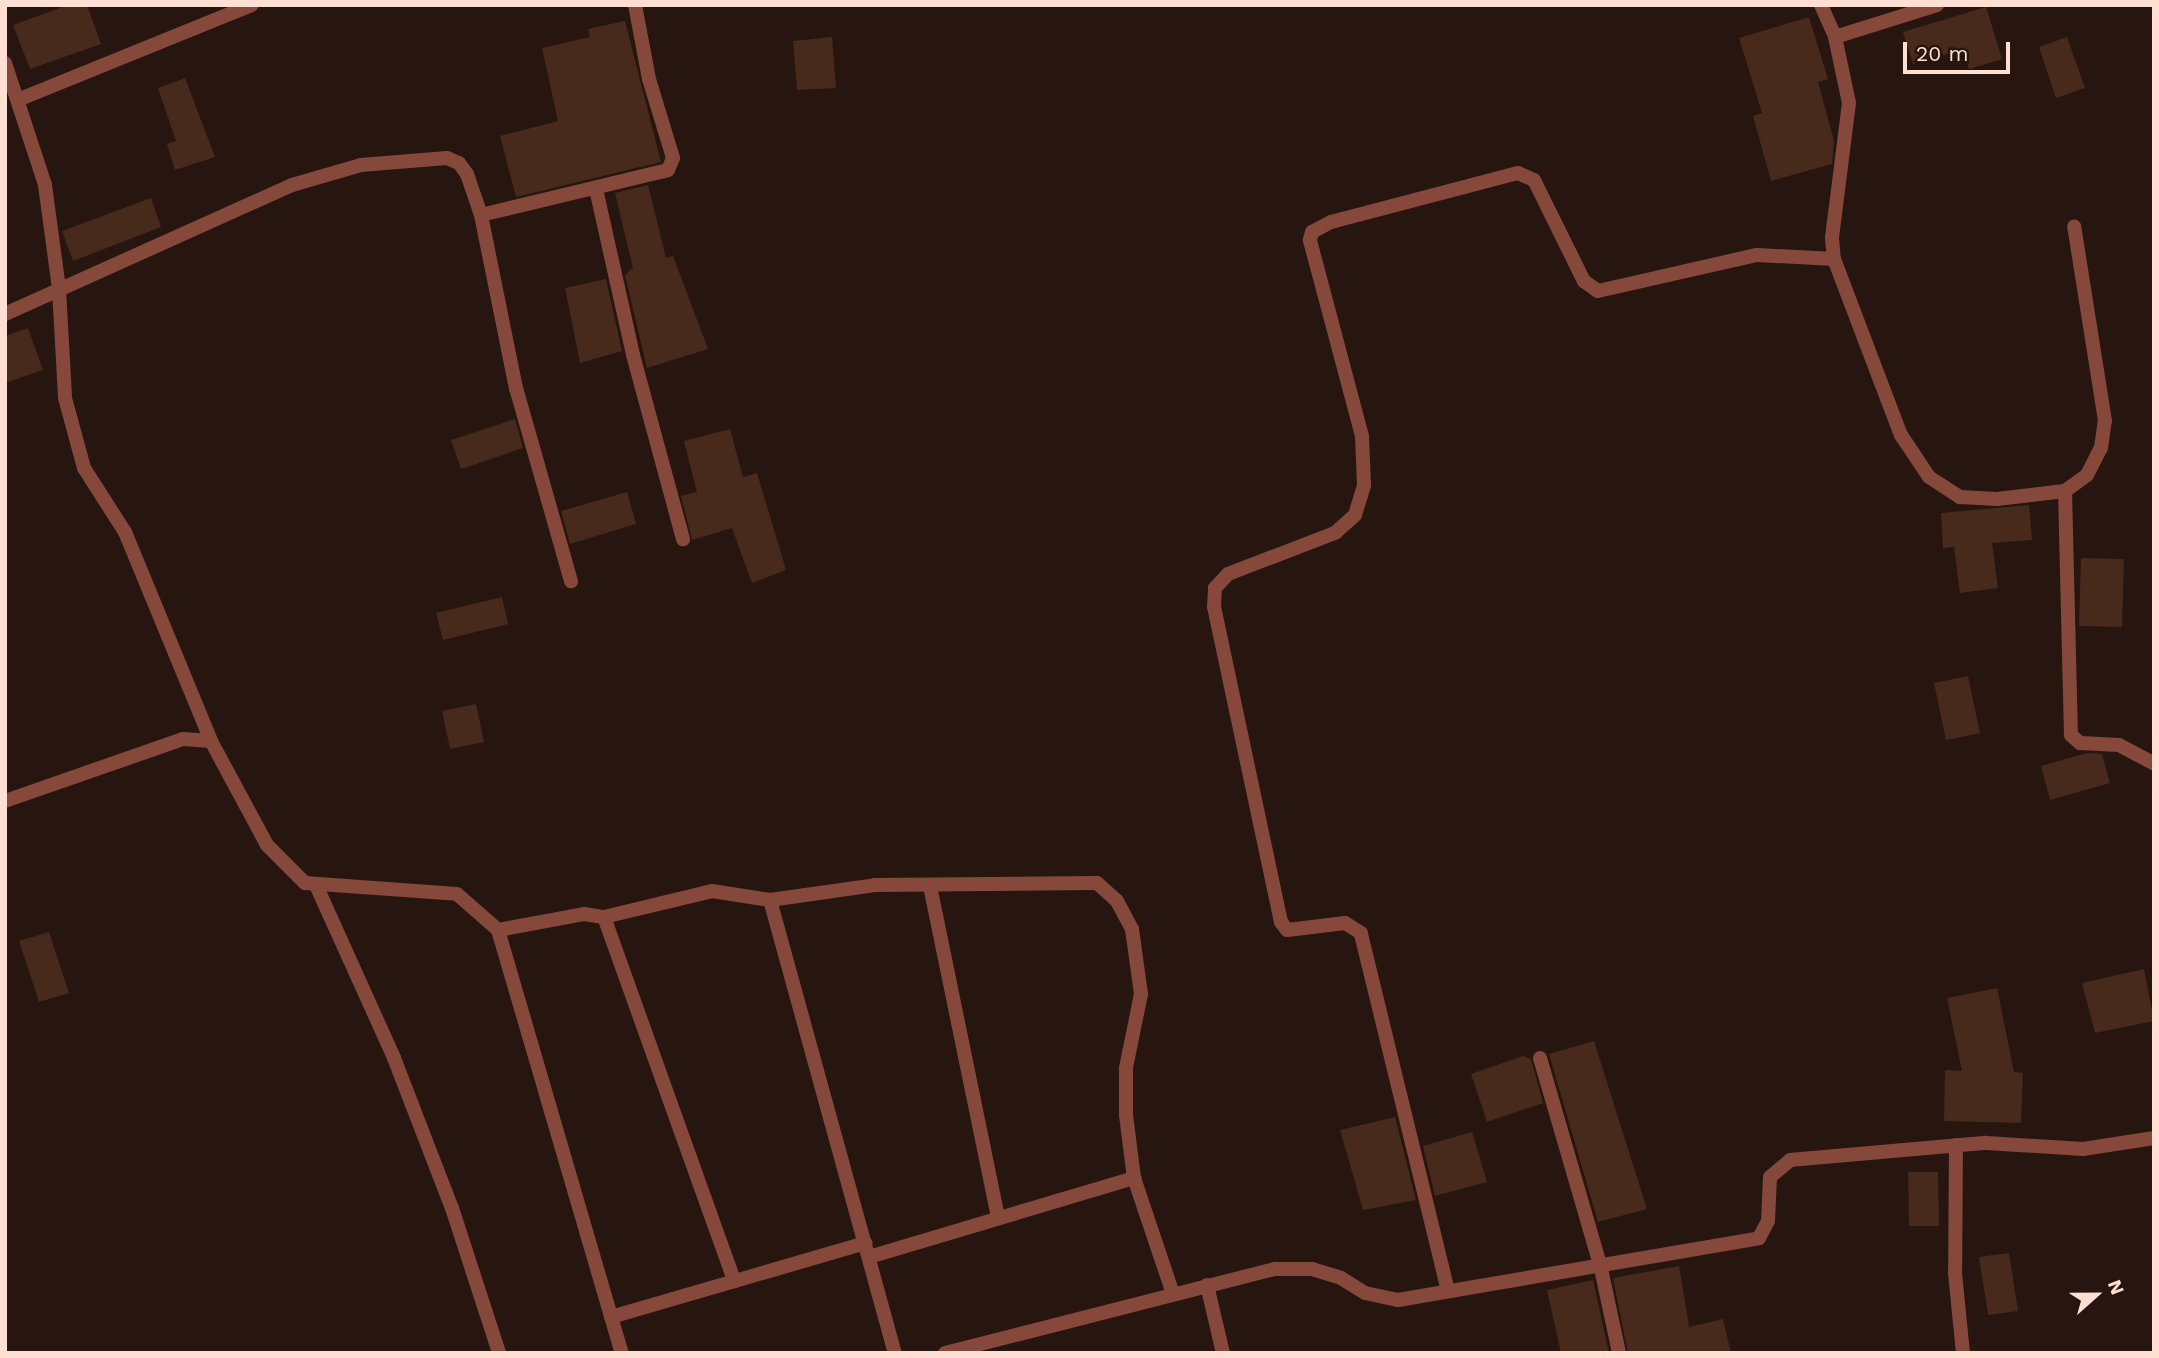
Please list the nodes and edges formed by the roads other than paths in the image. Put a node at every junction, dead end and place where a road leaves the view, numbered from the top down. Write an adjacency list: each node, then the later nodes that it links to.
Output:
1 (252, 5): 8 (street)
2 (635, 5): 9 (street)
3 (1821, 5): 6 (street)
4 (1937, 5): 5 (street)
5 (1905, 10): 6 (street)
6 (1835, 37): 12 (street)
7 (5, 63): 8 (street)
8 (20, 100): 13 (street)
9 (596, 189): 10 (street); 16 (street)
10 (481, 215): 13 (street); 17 (street)
11 (2074, 226): 15 (street)
12 (1834, 260): 15 (street); 35 (street)
13 (59, 289): 14 (street); 18 (street)
14 (5, 314)
15 (2065, 491): 19 (street)
16 (683, 539)
17 (571, 581)
18 (211, 741): 20 (street); 21 (street)
19 (2151, 757)
20 (5, 800)
21 (316, 885): 25 (street); 38 (street)
22 (930, 886): 23 (street); 29 (street); 30 (street)
23 (770, 900): 24 (street); 31 (street)
24 (604, 917): 25 (street); 33 (street)
25 (498, 930): 37 (street)
26 (1540, 1058): 32 (street)
27 (2154, 1138): 28 (street)
28 (1956, 1146): 32 (street); 44 (street)
29 (1134, 1178): 30 (street); 36 (street)
30 (998, 1218): 31 (street)
31 (867, 1250): 33 (street); 40 (street)
32 (1600, 1264): 35 (street); 43 (street)
33 (734, 1281): 37 (street)
34 (1207, 1285): 35 (street); 36 (street); 42 (street)
35 (1448, 1291)
36 (1173, 1294): 41 (street)
37 (611, 1317): 39 (street)
38 (499, 1353)
39 (622, 1353)
40 (895, 1353)
41 (945, 1353)
42 (1223, 1353)
43 (1619, 1353)
44 (1963, 1353)

